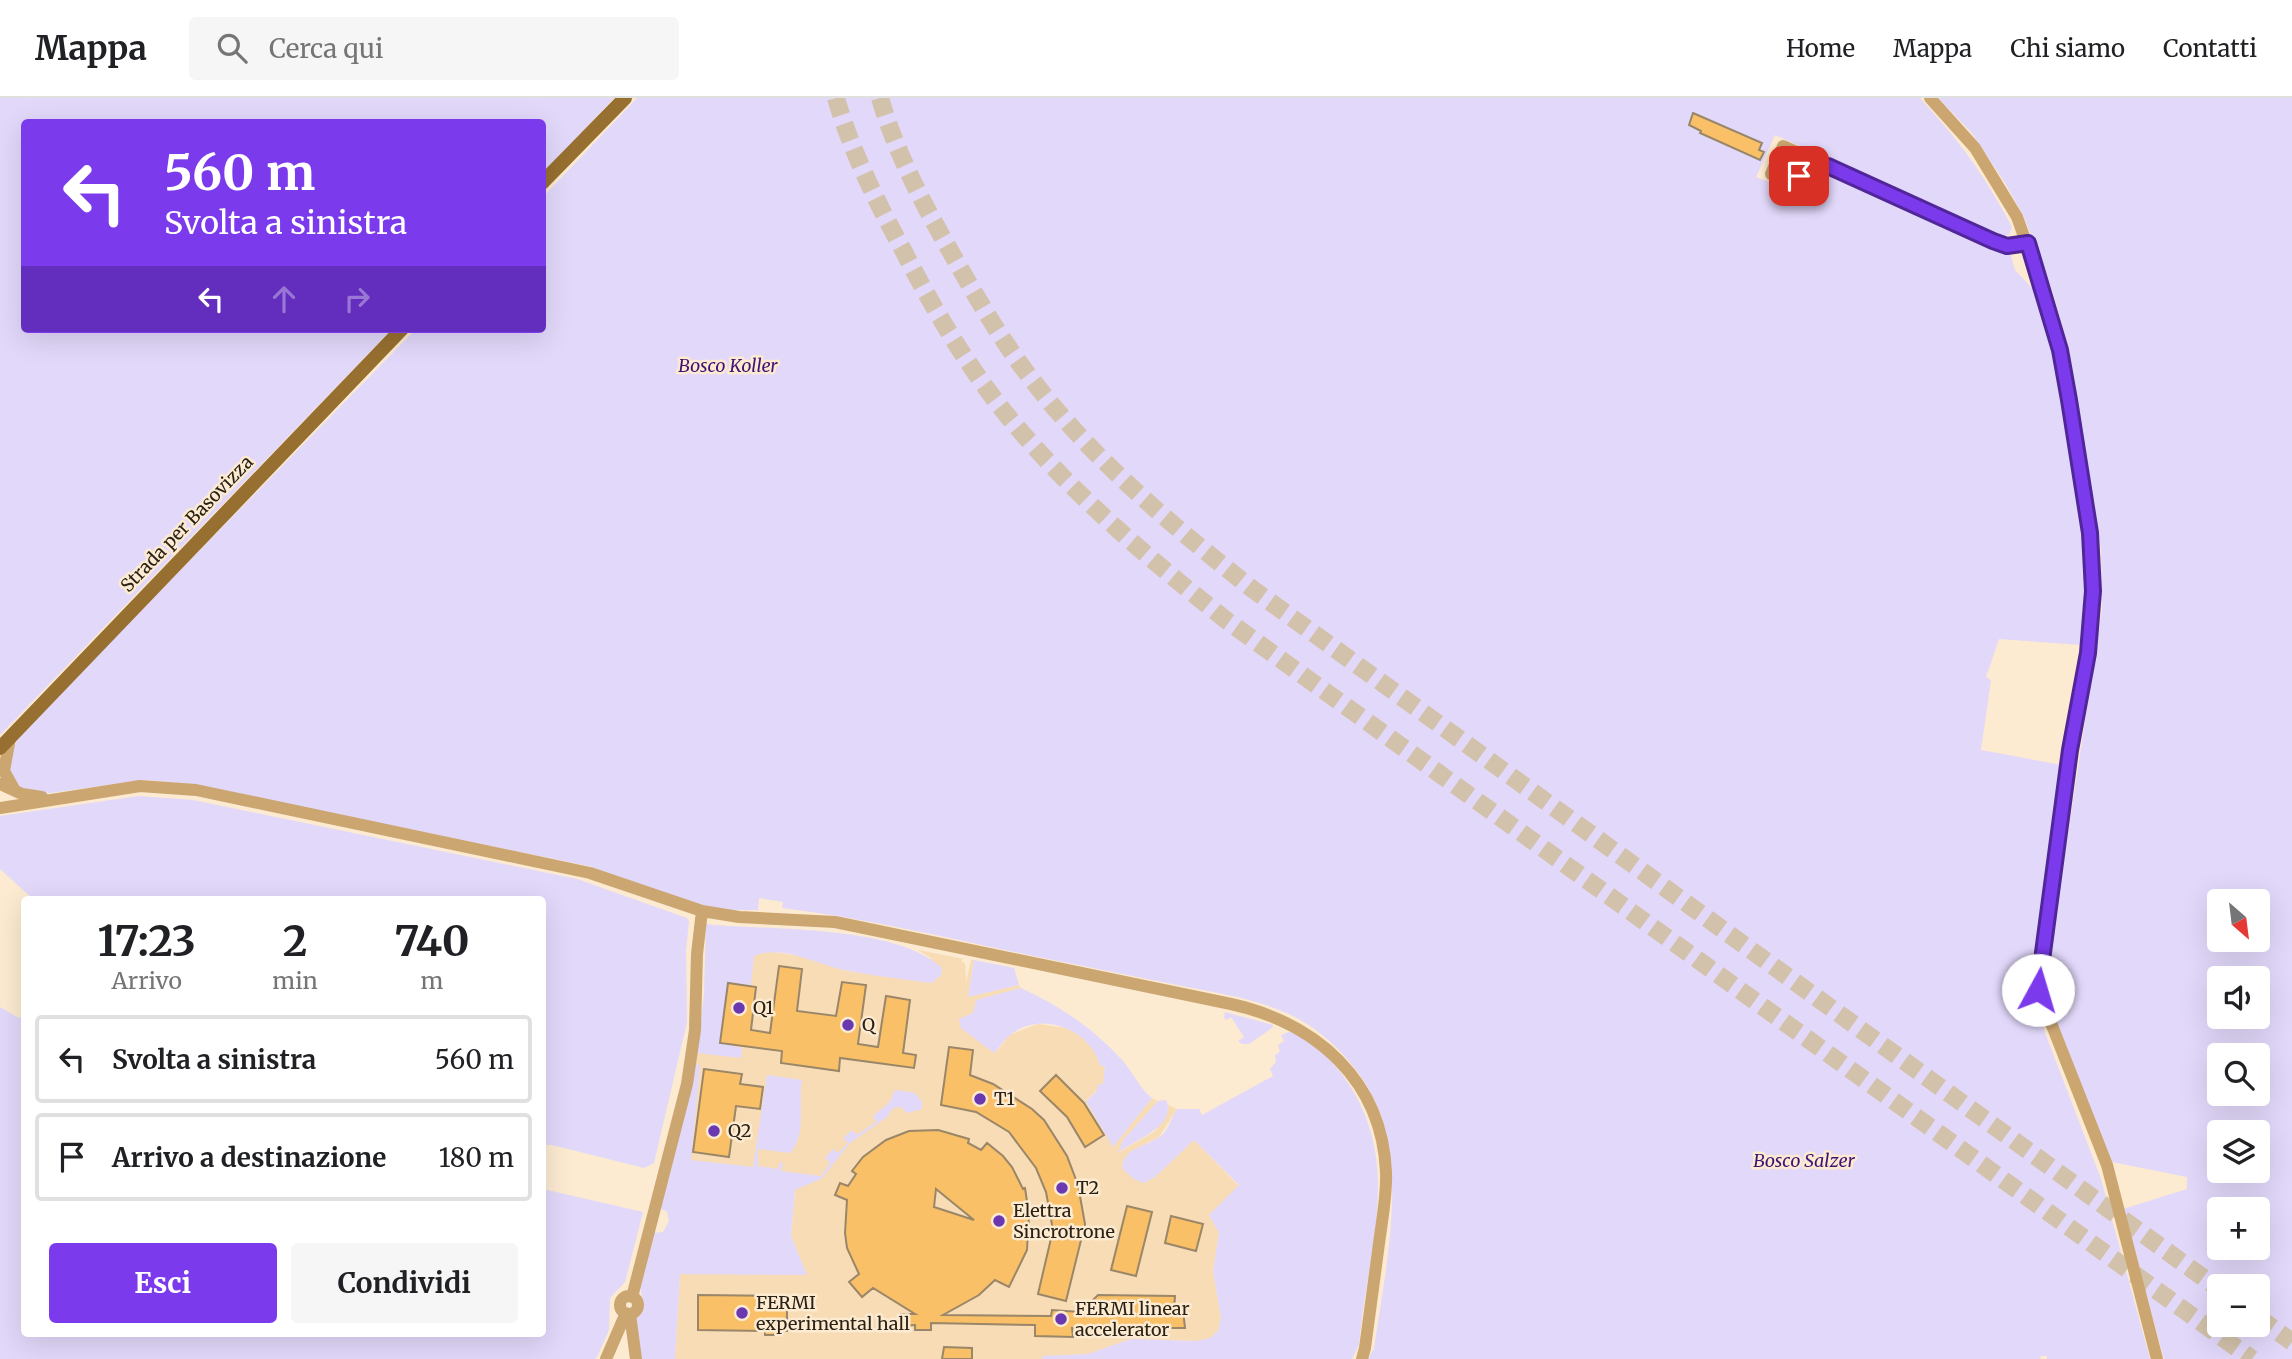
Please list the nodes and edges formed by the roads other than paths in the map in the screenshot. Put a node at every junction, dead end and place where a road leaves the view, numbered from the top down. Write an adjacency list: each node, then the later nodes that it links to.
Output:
1 (625, 98): 4 (main road)
2 (1930, 98): 5 (street)
3 (1828, 166): 5 (street)
4 (546, 179)
5 (2028, 243): 17 (street)
6 (398, 333): 7 (main road, Strada per Basovizza)
7 (5, 743): 9 (street)
8 (0, 783): 9 (street)
9 (14, 790): 10 (street)
10 (74, 795): 11 (street); 12 (street)
11 (0, 808)
12 (702, 911): 13 (street); 16 (street)
13 (628, 1314): 14 (street); 15 (street)
14 (606, 1359)
15 (636, 1359)
16 (1362, 1359)
17 (2157, 1359)

